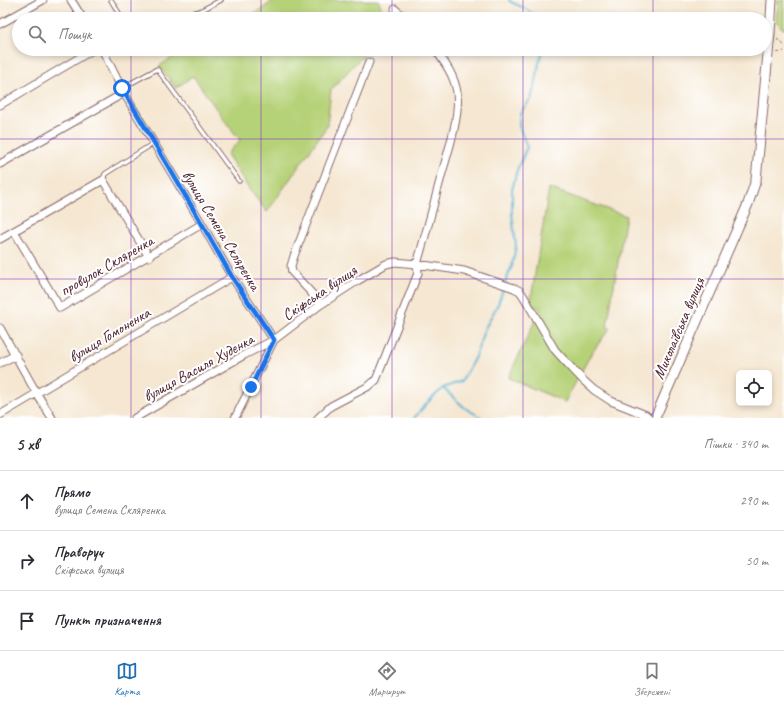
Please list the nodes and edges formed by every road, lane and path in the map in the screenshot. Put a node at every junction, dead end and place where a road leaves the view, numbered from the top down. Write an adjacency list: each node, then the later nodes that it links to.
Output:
1 (43, 0): 7 (street)
2 (71, 0): 8 (street)
3 (111, 0): 9 (lane)
4 (221, 0): 10 (lane)
5 (772, 0): 12 (street, Миколаївська вулиця)
6 (395, 10): 11 (street)
7 (22, 12)
8 (79, 12)
9 (119, 12)
10 (196, 12)
11 (397, 12)
12 (771, 12)
13 (12, 17): 14 (street)
14 (0, 24)
15 (82, 56): 21 (street)
16 (106, 56): 20 (street, вулиця Семена Скляренка)
17 (440, 56): 30 (street)
18 (768, 56): 44 (street, Миколаївська вулиця)
19 (369, 62): 32 (street)
20 (123, 91): 22 (street, вулиця Семена Скляренка); 23 (street); 25 (lane)
21 (0, 105)
22 (154, 143): 24 (lane); 26 (street, вулиця Семена Скляренка)
23 (0, 164)
24 (103, 180): 27 (street); 29 (street)
25 (239, 181)
26 (202, 224): 29 (street, провулок Скляренка); 31 (street, вулиця Семена Скляренка)
27 (14, 231): 28 (street); 29 (street, провулок Скляренка)
28 (0, 239)
29 (149, 257)
30 (418, 264): 32 (street, Скіфська вулиця); 42 (street); 43 (street, Скіфська вулиця)
31 (232, 277): 34 (street, вулиця Семена Скляренка); 37 (street, вулиця Гомоненка)
32 (320, 305): 34 (street, Скіфська вулиця)
33 (0, 328): 35 (street)
34 (274, 340): 40 (street, вулиця Василя Худенка); 41 (street, Скіфська вулиця)
35 (16, 355): 36 (street); 37 (street)
36 (0, 364)
37 (37, 394): 38 (street, вулиця Гомоненка); 39 (street)
38 (0, 415)
39 (52, 418)
40 (135, 418)
41 (235, 418)
42 (318, 418)
43 (649, 418)
44 (655, 418)

